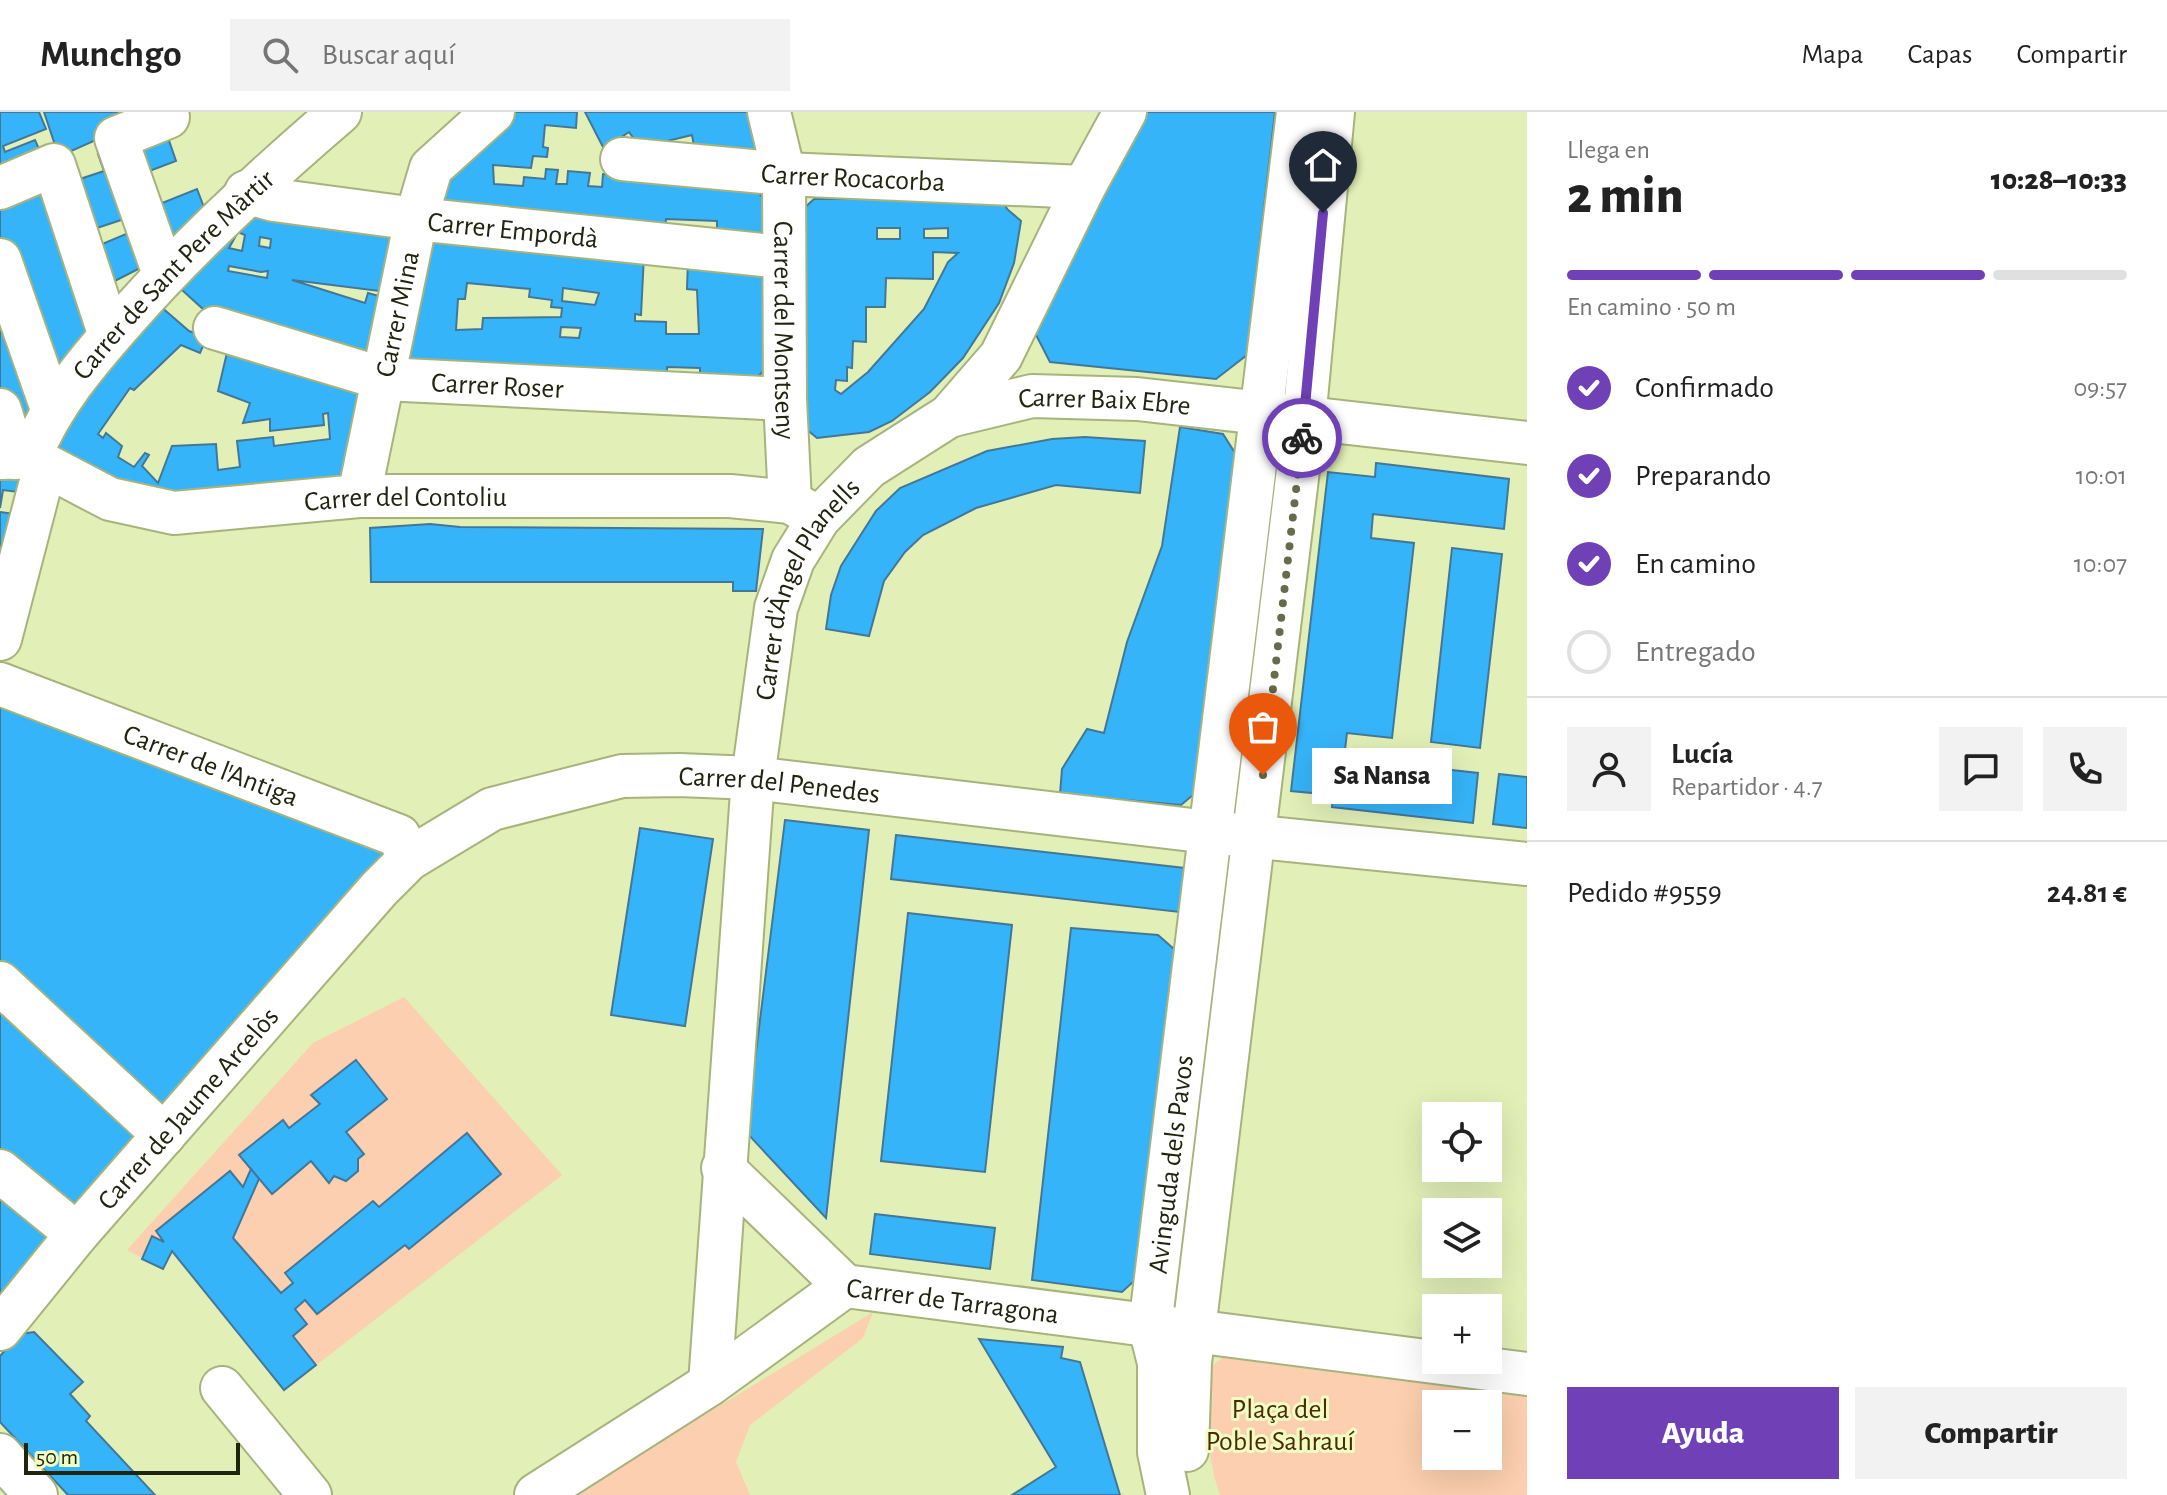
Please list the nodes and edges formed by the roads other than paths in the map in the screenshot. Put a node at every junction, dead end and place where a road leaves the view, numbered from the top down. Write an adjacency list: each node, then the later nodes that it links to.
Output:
1 (340, 112): 12 (street, Carrer de Sant Pere Màrtir)
2 (493, 112): 13 (street, Carrer Mina)
3 (769, 112): 9 (street, Carrer del Montseny)
4 (1125, 112): 10 (street, Carrer d'Àngel Planells)
5 (1298, 112): 23 (street, Avinguda dels Pavos)
6 (1333, 112): 25 (street, Avinguda dels Pavos)
7 (168, 117): 16 (street)
8 (622, 159): 9 (street, Carrer Rocacorba)
9 (784, 174): 10 (street, Carrer Rocacorba); 14 (street, Carrer del Montseny)
10 (1084, 187): 24 (street, Carrer d'Àngel Planells)
11 (0, 188): 18 (street)
12 (246, 192): 13 (street, Carrer Empordà); 16 (street, Carrer de Sant Pere Màrtir)
13 (416, 219): 14 (street, Carrer Empordà); 19 (street, Carrer Mina)
14 (783, 257): 20 (street, Carrer del Montseny)
15 (0, 260): 21 (street)
16 (164, 274): 18 (street, Carrer de Sant Pere Màrtir)
17 (215, 328): 19 (street, Carrer Roser)
18 (110, 336): 21 (street, Carrer de Sant Pere Màrtir)
19 (384, 379): 20 (street, Carrer Roser); 28 (street, Carrer Mina)
20 (785, 399): 29 (street, Carrer del Montseny)
21 (52, 409): 27 (street, Carrer de Sant Pere Màrtir)
22 (0, 410): 27 (street)
23 (1260, 413): 24 (street, Carrer Baix Ebre); 25 (street, Carrer Baix Ebre); 33 (street, Avinguda dels Pavos)
24 (949, 416): 29 (street, Carrer d'Àngel Planells)
25 (1304, 420): 26 (street, Carrer Baix Ebre); 34 (street, Avinguda dels Pavos)
26 (1527, 443)
27 (22, 460): 28 (street, Carrer del Contoliu); 30 (street, Carrer de Sant Pere Màrtir)
28 (359, 496): 29 (street, Carrer del Contoliu)
29 (805, 510): 32 (street, Carrer d'Àngel Planells)
30 (0, 639)
31 (0, 684): 35 (street, Carrer de l'Antiga)
32 (753, 778): 33 (street, Carrer del Penedes); 35 (street, Carrer del Penedes); 40 (street, Carrer d'Àngel Planells)
33 (1209, 832): 34 (street); 44 (street, Avinguda dels Pavos)
34 (1256, 834): 36 (street); 46 (street, Avinguda dels Pavos)
35 (409, 859): 37 (street, Carrer del Penedes)
36 (1527, 864)
37 (379, 889): 39 (street, Carrer de Jaume Arcelòs)
38 (0, 983): 39 (street)
39 (164, 1135): 42 (street, Carrer de Jaume Arcelòs)
40 (723, 1168): 43 (street); 48 (street, Carrer d'Àngel Planells)
41 (0, 1171): 42 (street)
42 (77, 1234): 45 (street, Carrer de Jaume Arcelòs)
43 (845, 1286): 44 (street, Carrer de Tarragona); 48 (street, Carrer de Tarragona)
44 (1150, 1327): 46 (street, Carrer de Tarragona); 54 (street, Avinguda dels Pavos)
45 (0, 1329)
46 (1195, 1332): 47 (street, Carrer de Tarragona); 55 (street, Avinguda dels Pavos)
47 (1527, 1374)
48 (710, 1384): 53 (street, Carrer de Tarragona)
49 (222, 1388): 52 (street)
50 (0, 1455): 51 (street)
51 (36, 1495)
52 (310, 1495)
53 (536, 1495)
54 (1168, 1495)
55 (1192, 1495)

